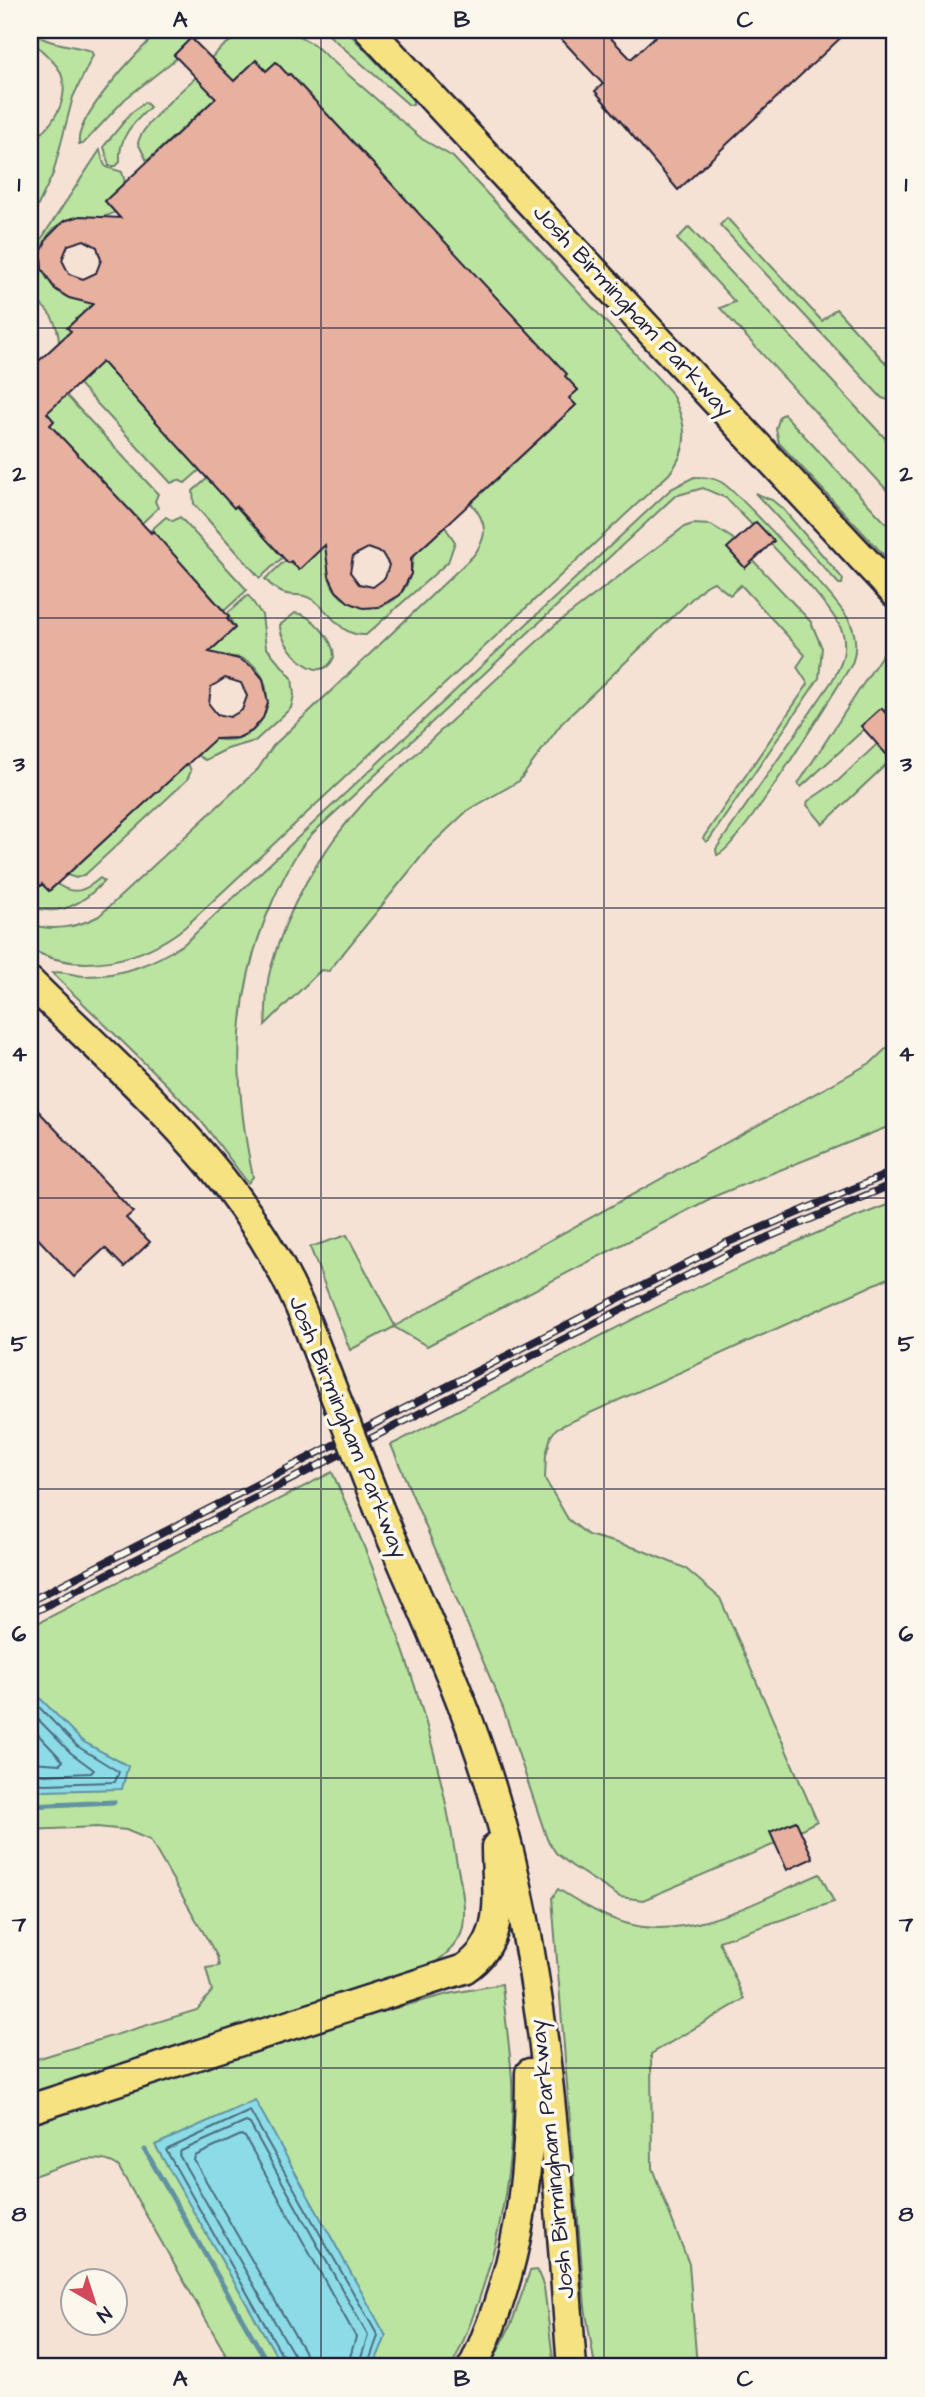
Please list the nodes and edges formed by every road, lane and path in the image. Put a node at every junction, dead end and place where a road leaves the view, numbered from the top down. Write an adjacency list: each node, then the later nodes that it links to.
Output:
1 (369, 30): 2 (main road, Josh Birmingham Parkway)
2 (895, 593)
3 (30, 982): 4 (main road, Josh Birmingham Parkway, bridge)
4 (496, 1802): 5 (main road, Josh Birmingham Parkway); 6 (main road)
5 (530, 1951): 7 (main road, Josh Birmingham Parkway); 8 (main road, Josh Birmingham Parkway)
6 (30, 2109)
7 (473, 2367)
8 (572, 2367)

